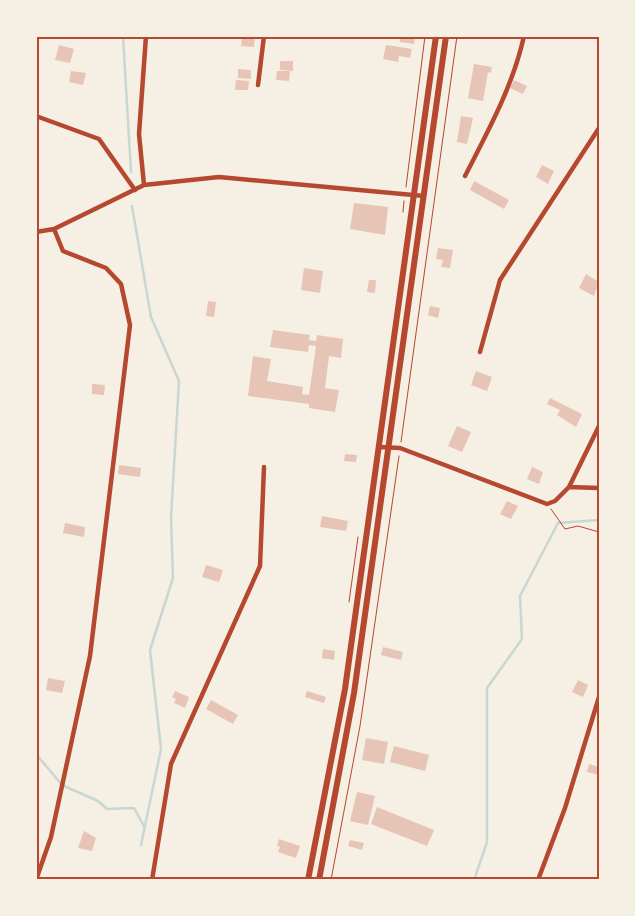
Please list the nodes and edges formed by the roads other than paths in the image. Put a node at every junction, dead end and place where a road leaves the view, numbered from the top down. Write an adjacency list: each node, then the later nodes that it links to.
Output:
1 (146, 36): 10 (street)
2 (264, 36): 6 (street)
3 (436, 36): 12 (main road)
4 (446, 36): 13 (main road)
5 (524, 36): 9 (street)
6 (258, 85)
7 (36, 116): 11 (street)
8 (599, 128): 16 (street)
9 (465, 176)
10 (144, 185): 11 (street); 12 (street)
11 (135, 190): 14 (street)
12 (413, 195): 13 (street); 18 (main road)
13 (424, 196): 19 (main road)
14 (54, 229): 15 (street); 24 (street)
15 (36, 232)
16 (480, 352)
17 (599, 426): 21 (street)
18 (379, 446): 19 (street); 26 (main road)
19 (390, 449): 21 (street); 27 (main road)
20 (264, 467): 25 (street)
21 (569, 486): 22 (street)
22 (599, 488)
23 (599, 696): 28 (street)
24 (36, 880)
25 (152, 880)
26 (308, 880)
27 (319, 880)
28 (538, 880)

